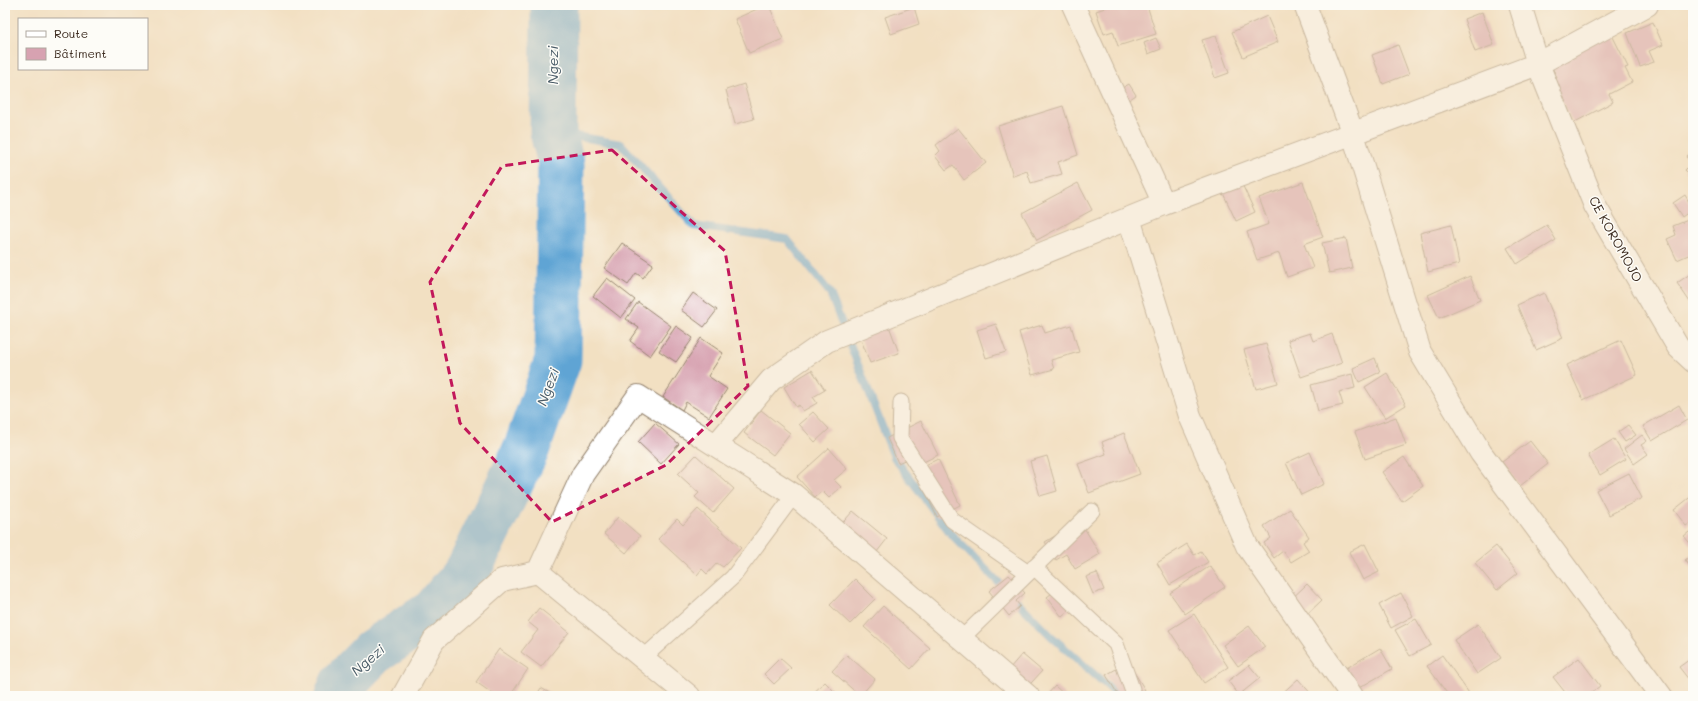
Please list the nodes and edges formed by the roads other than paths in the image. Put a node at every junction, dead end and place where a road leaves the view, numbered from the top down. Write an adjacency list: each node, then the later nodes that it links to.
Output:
1 (1073, 5): 7 (street)
2 (1305, 5): 6 (street)
3 (1520, 5): 5 (street, CE KOROMOJO)
4 (1647, 5): 5 (street)
5 (1538, 64): 6 (street); 9 (street, CE KOROMOJO)
6 (1353, 134): 7 (street); 23 (street)
7 (1164, 204): 8 (street)
8 (1129, 218): 11 (street); 22 (street)
9 (1693, 360)
10 (901, 402): 14 (lane)
11 (716, 445): 12 (street); 15 (street)
12 (794, 495): 16 (street); 17 (lane)
13 (1092, 511): 14 (lane)
14 (1031, 570): 16 (lane); 18 (lane)
15 (538, 572): 17 (street); 19 (street)
16 (962, 638): 21 (street)
17 (643, 658): 20 (street)
18 (1132, 689)
19 (403, 696)
20 (689, 696)
21 (1028, 696)
22 (1352, 696)
23 (1661, 696)

